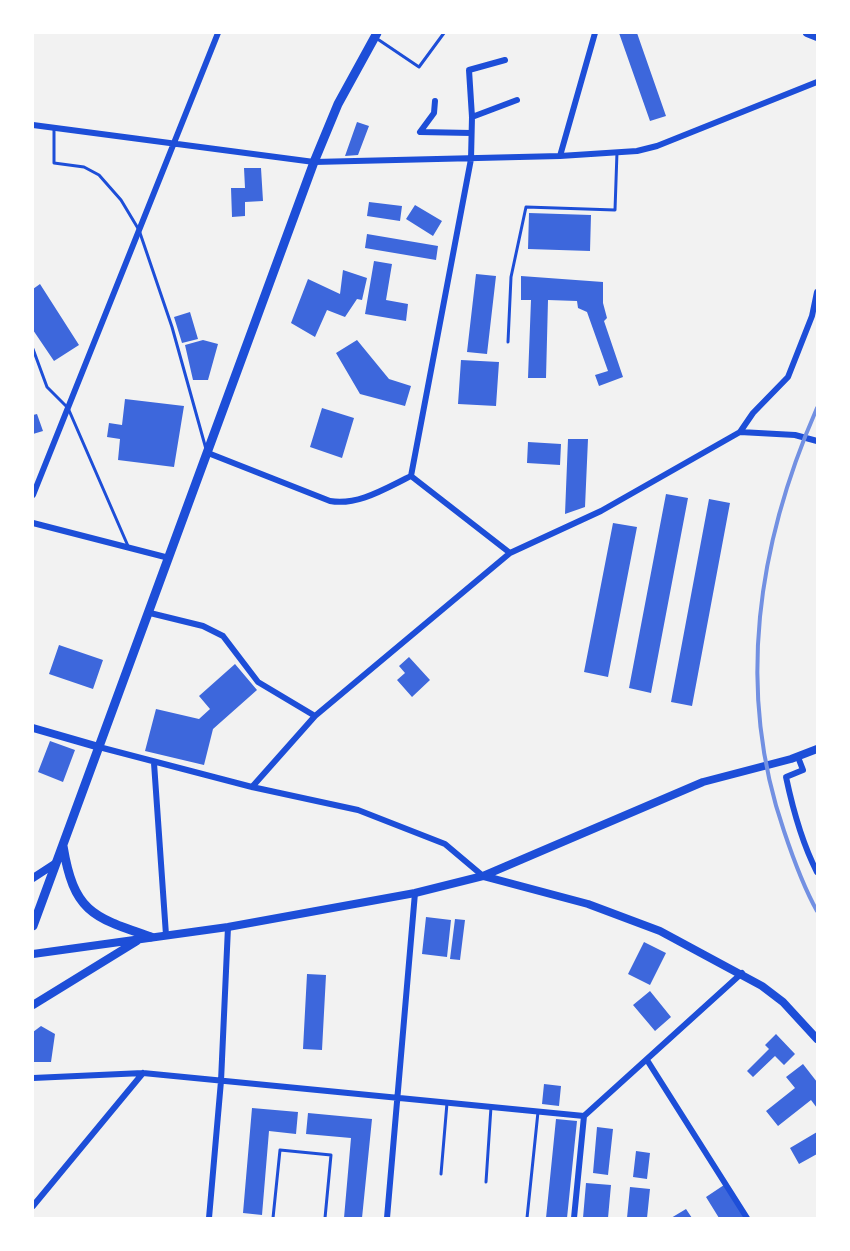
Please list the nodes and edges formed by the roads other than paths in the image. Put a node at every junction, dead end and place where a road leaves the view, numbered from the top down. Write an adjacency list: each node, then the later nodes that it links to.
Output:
1 (218, 33): 15 (street)
2 (444, 33): 5 (lane)
3 (595, 33): 17 (street)
4 (807, 33): 6 (main road)
5 (376, 35): 19 (main road)
6 (817, 37)
7 (505, 60): 11 (street)
8 (817, 82): 16 (street)
9 (517, 100): 11 (street)
10 (435, 101): 14 (street)
11 (472, 117): 14 (street)
12 (33, 125): 13 (street)
13 (54, 128): 15 (street); 20 (lane)
14 (471, 133): 18 (street)
15 (174, 143): 19 (street); 20 (street)
16 (617, 152): 17 (street); 22 (lane)
17 (560, 156): 18 (street)
18 (471, 159): 19 (street); 28 (street)
19 (314, 162): 27 (main road)
20 (139, 230): 24 (street); 27 (lane)
21 (817, 292): 25 (street)
22 (508, 342)
23 (33, 349): 24 (lane)
24 (68, 408): 29 (street); 31 (lane)
25 (740, 432): 26 (street); 32 (street)
26 (817, 440)
27 (208, 453): 28 (street); 33 (main road)
28 (411, 476): 32 (street)
29 (33, 495)
30 (33, 523): 31 (street)
31 (129, 548): 33 (street)
32 (510, 552): 35 (street)
33 (169, 558): 34 (main road)
34 (150, 613): 35 (street); 37 (main road)
35 (315, 716): 41 (street)
36 (33, 728): 37 (street)
37 (99, 747): 40 (street); 42 (main road)
38 (817, 749): 39 (main road)
39 (798, 757): 44 (street); 45 (main road)
40 (154, 763): 41 (street); 50 (street)
41 (252, 787): 45 (street)
42 (63, 846): 43 (main road); 51 (main road)
43 (56, 863): 46 (main road); 48 (main road)
44 (817, 872)
45 (483, 876): 47 (main road); 54 (main road)
46 (33, 878)
47 (415, 894): 49 (main road); 61 (street)
48 (33, 926)
49 (228, 927): 50 (main road); 60 (street)
50 (166, 935): 51 (main road)
51 (151, 937): 52 (main road)
52 (140, 939): 53 (main road); 55 (main road)
53 (33, 954)
54 (742, 974): 56 (main road); 57 (street)
55 (33, 1005)
56 (817, 1039)
57 (647, 1060): 65 (street); 75 (street)
58 (143, 1073): 59 (street); 60 (street); 68 (street)
59 (33, 1078)
60 (221, 1081): 61 (street); 69 (street)
61 (398, 1098): 62 (street); 72 (street)
62 (447, 1103): 63 (street); 66 (lane)
63 (492, 1107): 64 (street); 67 (lane)
64 (538, 1112): 65 (street); 73 (lane)
65 (584, 1116): 74 (street)
66 (441, 1174)
67 (486, 1182)
68 (33, 1206)
69 (209, 1218)
70 (273, 1218): 71 (lane)
71 (325, 1218)
72 (387, 1218)
73 (527, 1218)
74 (574, 1218)
75 (747, 1218)

